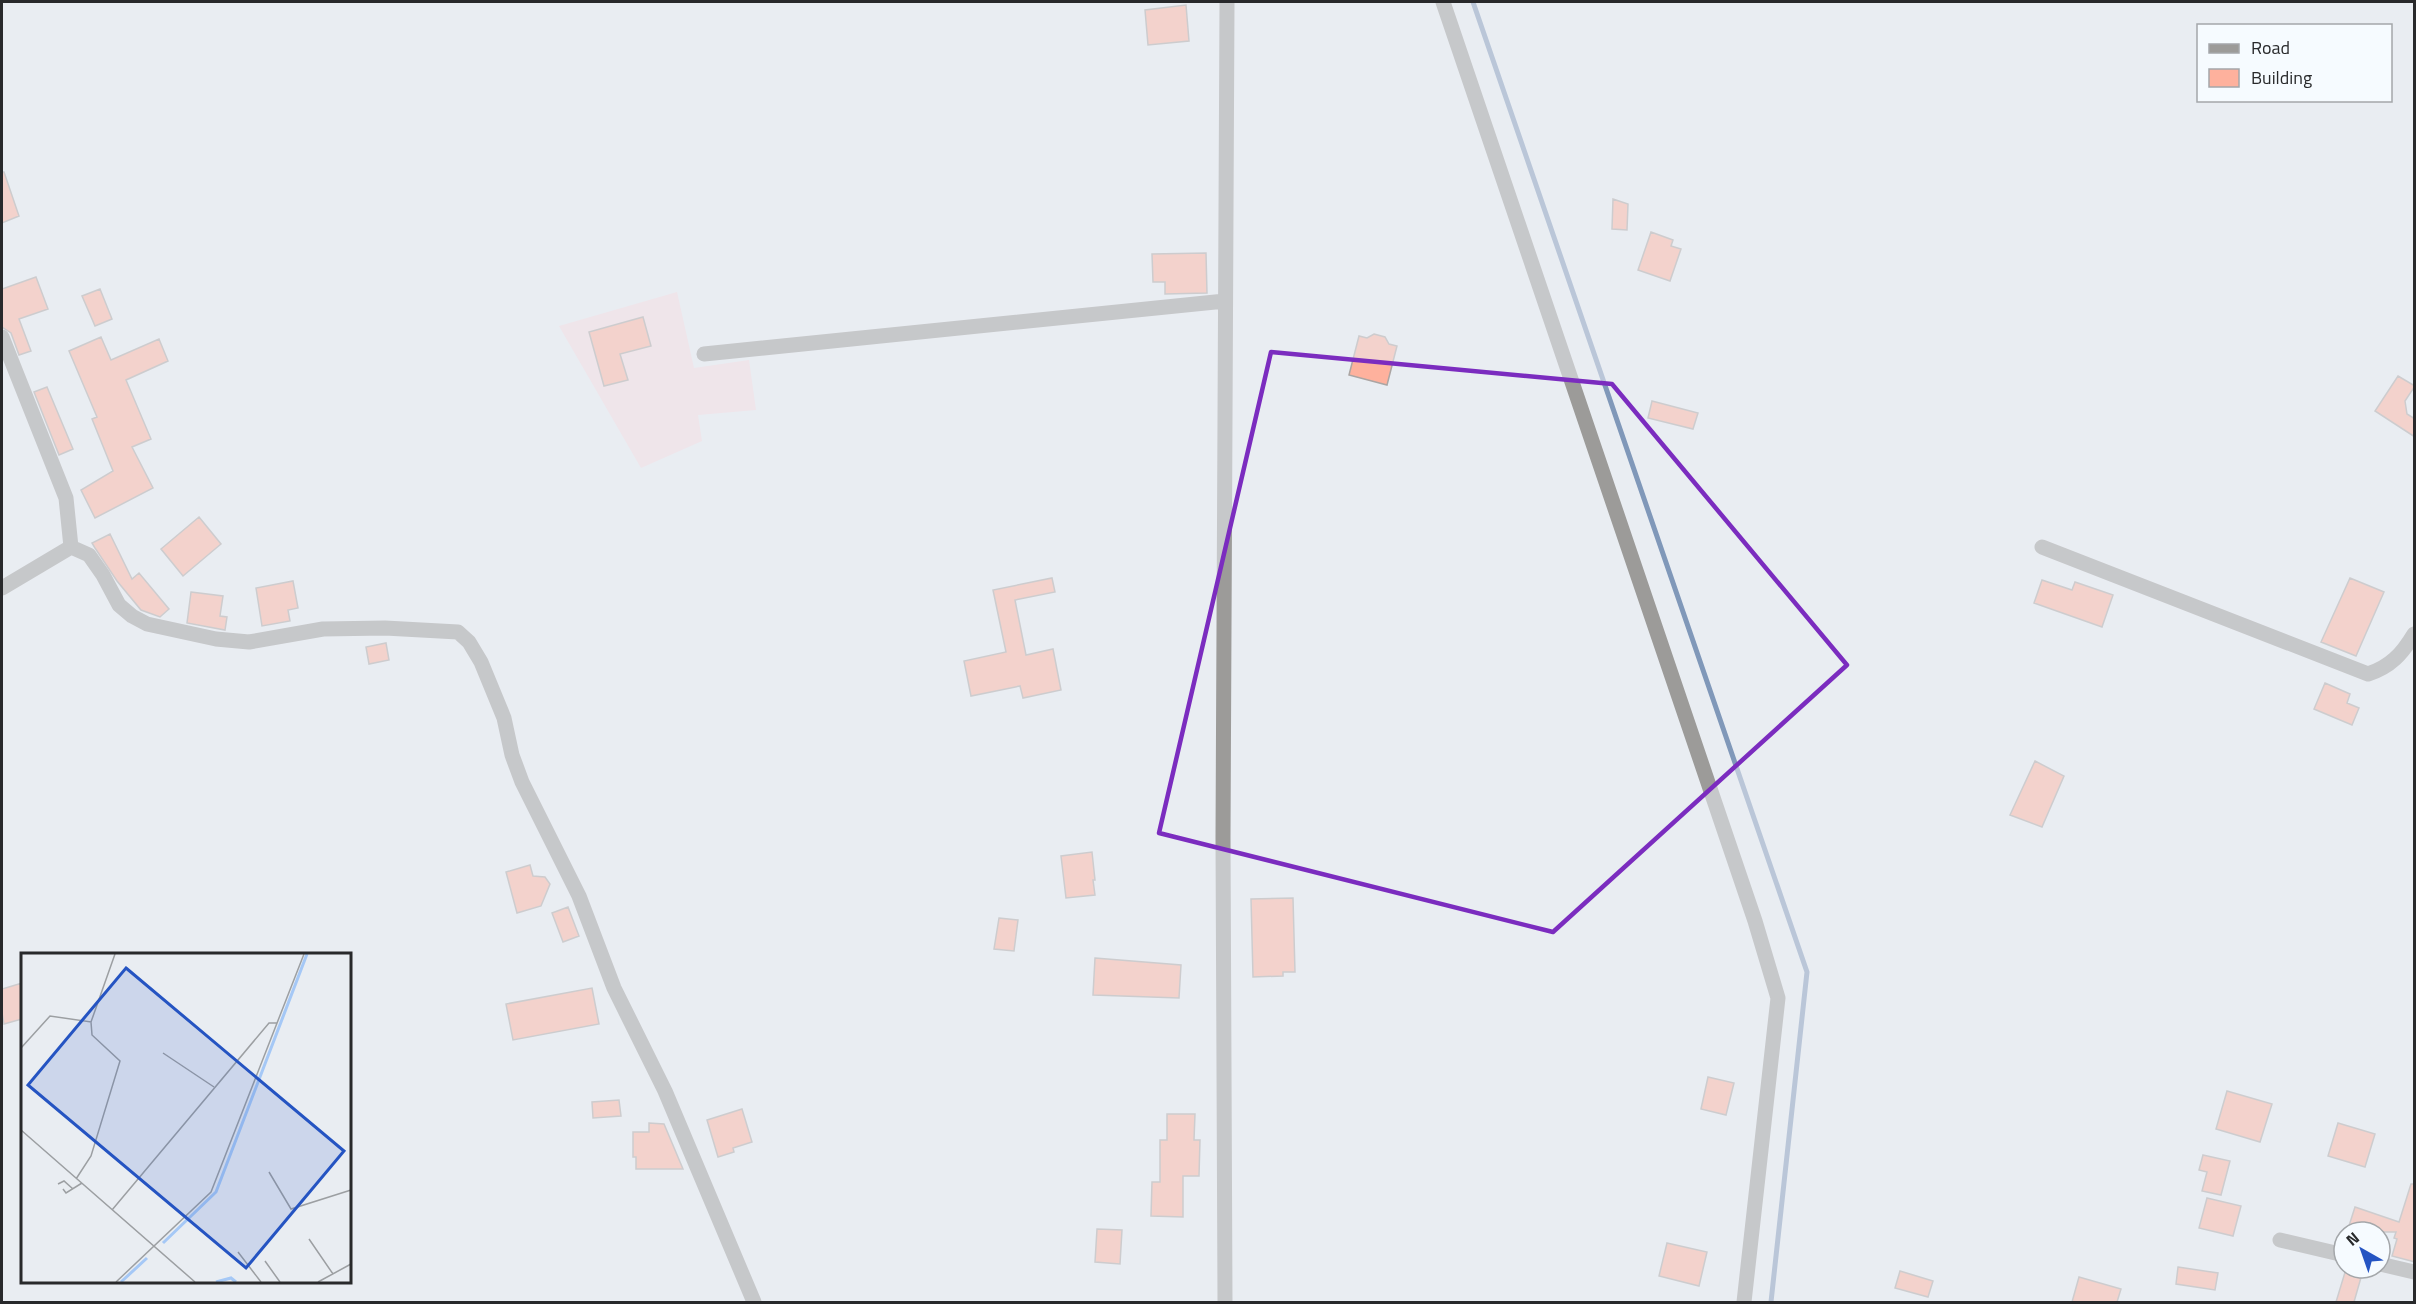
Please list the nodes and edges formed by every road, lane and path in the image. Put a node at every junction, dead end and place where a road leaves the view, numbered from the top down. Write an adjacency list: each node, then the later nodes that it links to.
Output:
1 (1227, 2): 3 (street)
2 (1443, 2): 16 (street)
3 (1225, 301): 5 (street); 15 (street)
4 (2, 337): 6 (street)
5 (704, 354)
6 (71, 547): 8 (street); 14 (street)
7 (2042, 547): 9 (street)
8 (2, 588)
9 (2415, 634)
10 (2280, 1240): 11 (street)
11 (2332, 1252)
12 (2392, 1267): 13 (street)
13 (2415, 1272)
14 (754, 1302)
15 (1225, 1302)
16 (1744, 1302)

